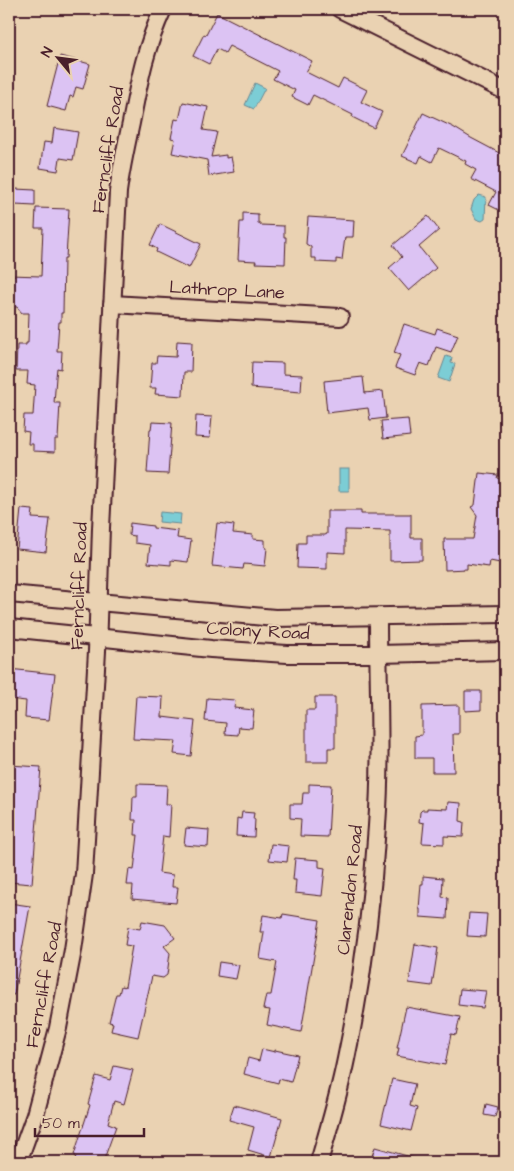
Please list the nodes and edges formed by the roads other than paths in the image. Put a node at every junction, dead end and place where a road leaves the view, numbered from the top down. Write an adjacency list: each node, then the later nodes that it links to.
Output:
1 (164, 9): 4 (street, Ferncliff Road)
2 (340, 9): 3 (street)
3 (505, 91)
4 (112, 304): 5 (street, Lathrop Lane); 7 (street, Ferncliff Road)
5 (340, 317)
6 (9, 594): 7 (street, Colony Road)
7 (99, 602): 9 (street, Colony Road); 11 (street, Ferncliff Road)
8 (505, 614): 9 (street, Colony Road)
9 (378, 618): 13 (street, Clarendon Road)
10 (9, 628): 11 (street, Colony Road)
11 (98, 637): 13 (street, Colony Road); 14 (street, Ferncliff Road)
12 (505, 651): 13 (street, Colony Road)
13 (378, 654): 15 (street, Clarendon Road)
14 (18, 1162)
15 (319, 1162)

